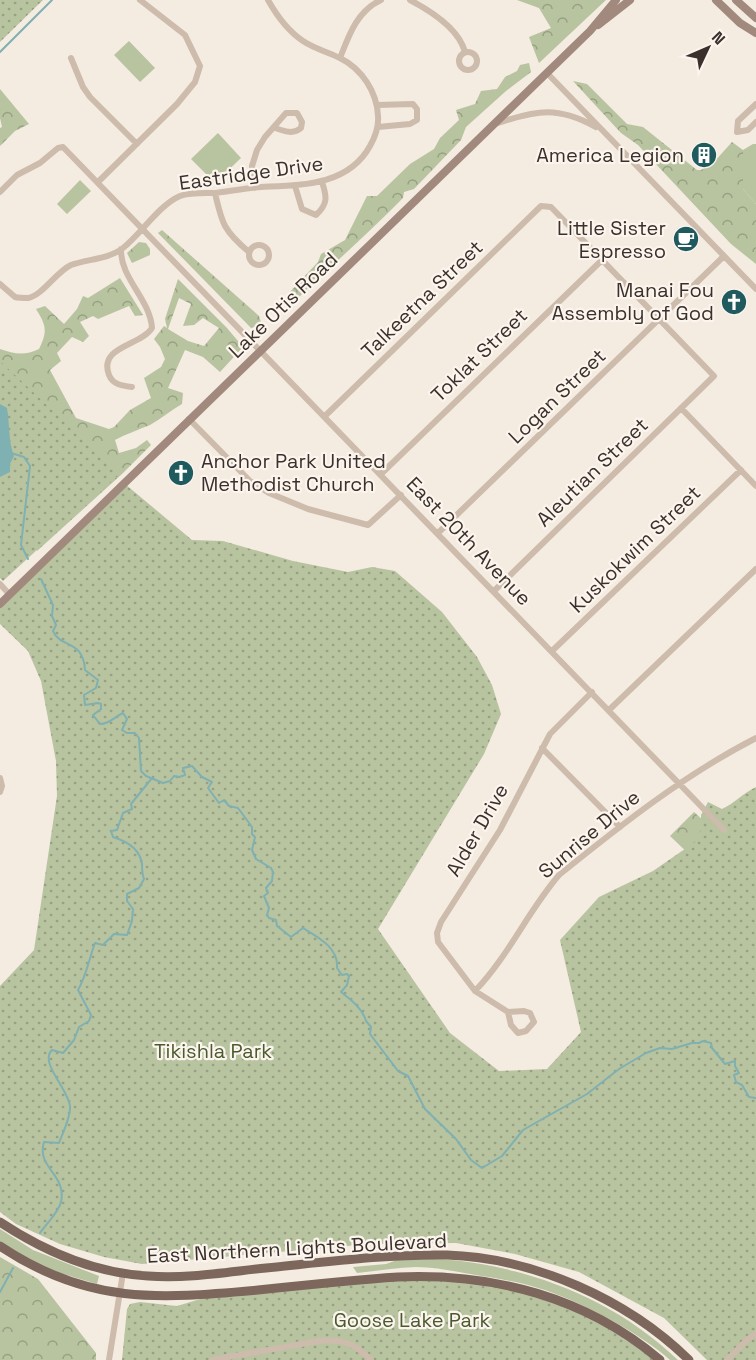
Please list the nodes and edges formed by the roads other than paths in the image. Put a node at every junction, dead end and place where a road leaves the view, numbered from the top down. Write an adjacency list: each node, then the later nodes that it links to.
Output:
1 (140, 0): 23 (street)
2 (268, 0): 14 (street, Eastridge Drive)
3 (381, 0): 14 (street)
4 (410, 0): 12 (street)
5 (616, 0): 10 (main road, Lake Otis Road)
6 (630, 0): 10 (main road, Lake Otis Road)
7 (716, 0): 11 (main road)
8 (736, 0): 9 (main road)
9 (756, 18)
10 (590, 31): 15 (main road, Lake Otis Road)
11 (756, 33)
12 (465, 52)
13 (71, 58): 23 (street)
14 (340, 58): 17 (street, Eastridge Drive)
15 (547, 73): 19 (main road, Lake Otis Road); 22 (street)
16 (756, 104): 18 (street)
17 (377, 105): 20 (street, Eastridge Drive); 20 (street)
18 (756, 122)
19 (494, 124): 22 (street); 38 (main road, Lake Otis Road)
20 (378, 127): 25 (street, Eastridge Drive)
21 (274, 128): 21 (street); 27 (street)
22 (602, 130): 33 (street)
23 (137, 144): 24 (street)
24 (98, 182): 28 (street, East 20th Avenue); 30 (street, East 20th Avenue)
25 (322, 182): 26 (street, Eastridge Drive); 26 (street)
26 (296, 186): 27 (street, Eastridge Drive)
27 (255, 188): 29 (street, Eastridge Drive)
28 (0, 192)
29 (215, 193): 30 (street, Eastridge Drive); 32 (street)
30 (143, 228): 31 (street, Eastridge Drive); 38 (street, East 20th Avenue)
31 (121, 249): 35 (street, Eastridge Drive); 39 (street)
32 (249, 252)
33 (724, 256): 36 (street); 37 (street, Logan Street)
34 (601, 261): 37 (street); 41 (street, Talkeetna Street); 44 (street, Toklat Street)
35 (0, 284)
36 (756, 289)
37 (659, 320): 40 (street, Aleutian Street); 47 (street, Logan Street)
38 (261, 350): 41 (street, East 20th Avenue); 42 (main road, Lake Otis Road)
39 (132, 387)
40 (681, 408): 43 (street); 50 (street, Aleutian Street)
41 (325, 416): 44 (street, East 20th Avenue)
42 (189, 419): 46 (street); 51 (main road, Lake Otis Road)
43 (741, 470): 45 (street); 53 (street, Kuskokwim Street)
44 (381, 474): 46 (street, East 20th Avenue)
45 (756, 486)
46 (401, 495): 47 (street, East 20th Avenue)
47 (438, 534): 50 (street, East 20th Avenue)
48 (755, 573): 55 (street)
49 (0, 584): 51 (street)
50 (494, 591): 53 (street, East 20th Avenue)
51 (10, 595): 52 (main road, Lake Otis Road)
52 (0, 604)
53 (552, 651): 54 (street, East 20th Avenue)
54 (592, 692): 55 (street, East 20th Avenue); 57 (street, Alder Drive)
55 (609, 710): 59 (street, East 20th Avenue)
56 (756, 738): 59 (street, Sunrise Drive)
57 (542, 748): 61 (street); 63 (street, Alder Drive)
58 (0, 778): 60 (street)
59 (678, 783): 61 (street, Sunrise Drive); 62 (street, East 20th Avenue)
60 (1, 789)
61 (620, 827): 63 (street, Sunrise Drive)
62 (724, 831)
63 (475, 991): 64 (street)
64 (508, 1012): 64 (street)
65 (0, 1222): 67 (main road, East Northern Lights Boulevard)
66 (0, 1246): 68 (main road, East Northern Lights Boulevard)
67 (123, 1273): 68 (street); 74 (main road, East Northern Lights Boulevard)
68 (119, 1293): 70 (street); 73 (main road, East Northern Lights Boulevard)
69 (756, 1334): 75 (street)
70 (110, 1360)
71 (212, 1360): 72 (street)
72 (371, 1360)
73 (660, 1360)
74 (689, 1360)
75 (727, 1360)

